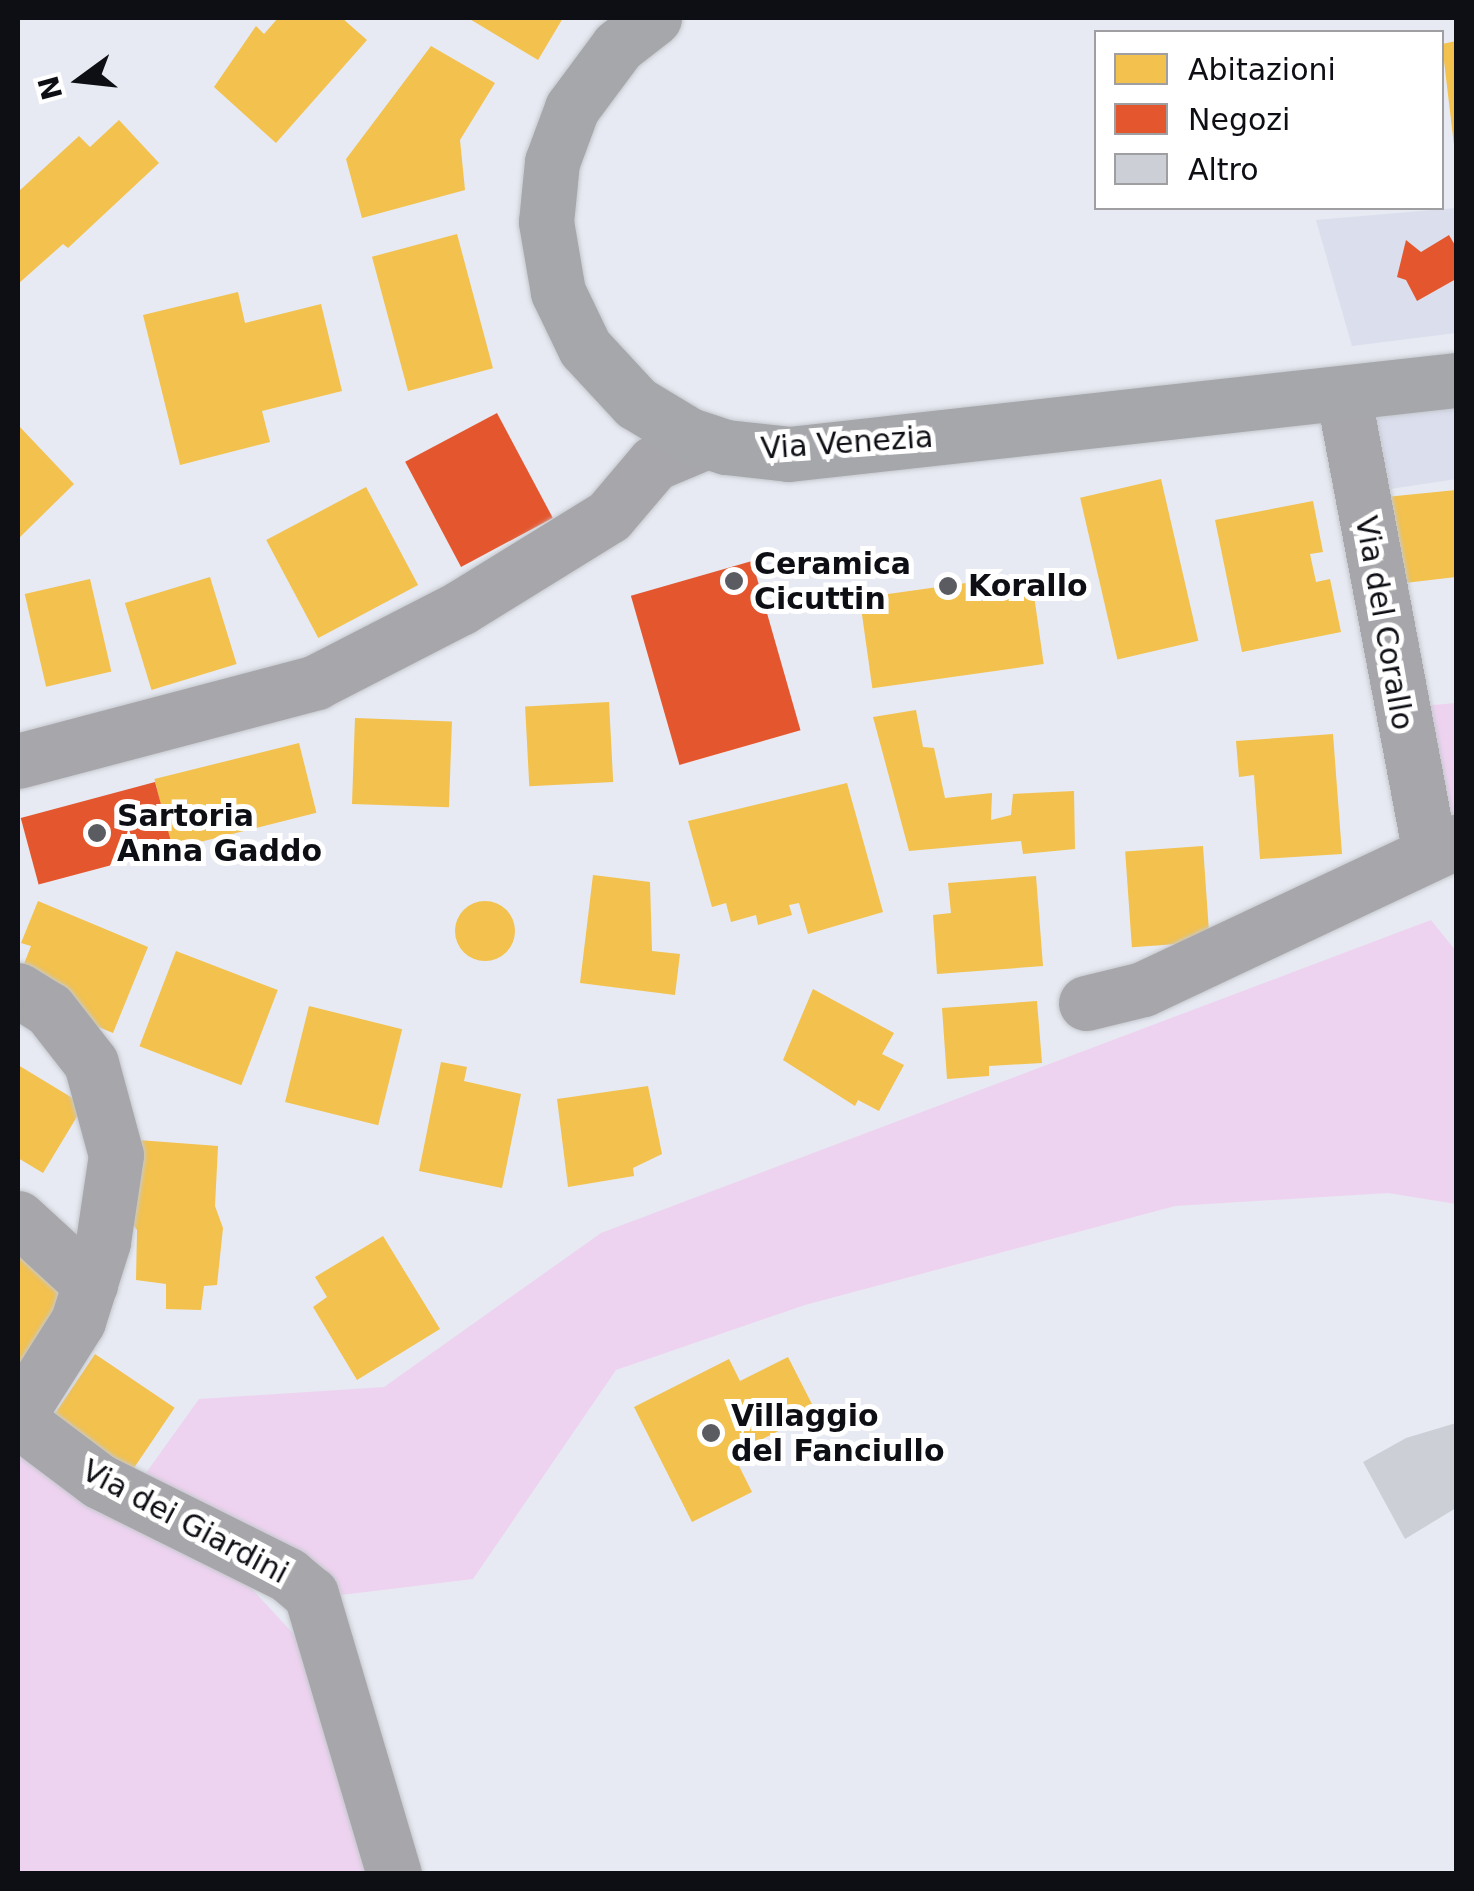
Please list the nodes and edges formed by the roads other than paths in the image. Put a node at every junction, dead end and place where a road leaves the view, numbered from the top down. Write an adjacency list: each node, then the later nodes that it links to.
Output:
1 (654, 18): 4 (main road, Via Venezia)
2 (1456, 380): 3 (main road, Via Venezia)
3 (1343, 393): 4 (main road, Via Venezia); 6 (street, Via del Corallo)
4 (707, 441): 5 (street)
5 (18, 761)
6 (1443, 848): 8 (street, Via del Corallo)
7 (18, 990): 10 (street)
8 (1086, 1003)
9 (18, 1218): 10 (street)
10 (90, 1284): 11 (street)
11 (18, 1418): 12 (street, Via dei Giardini)
12 (394, 1874)

